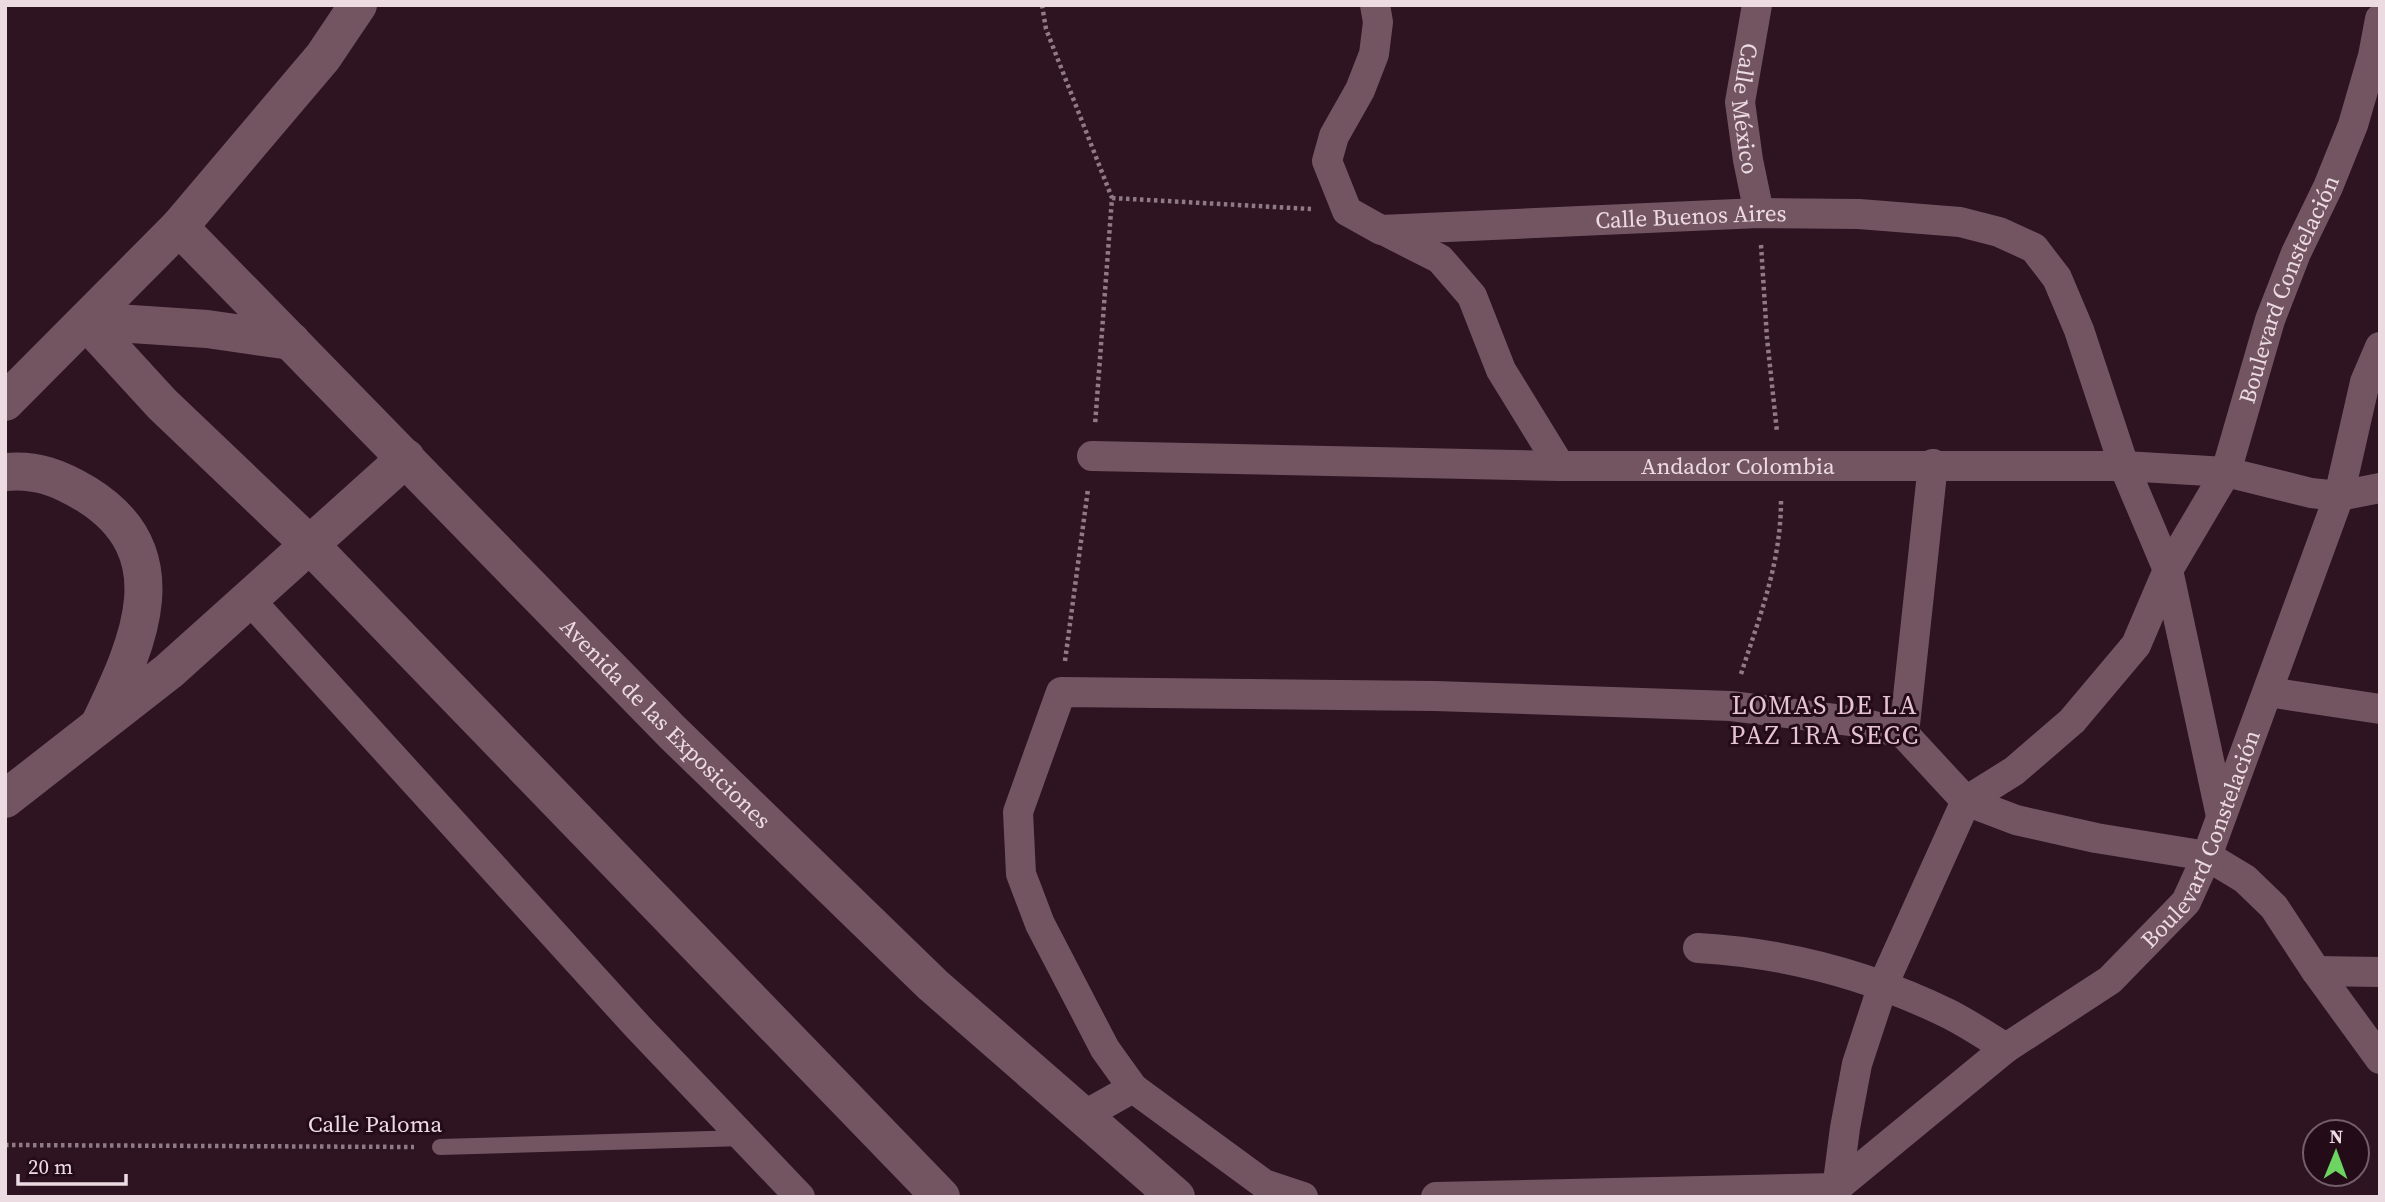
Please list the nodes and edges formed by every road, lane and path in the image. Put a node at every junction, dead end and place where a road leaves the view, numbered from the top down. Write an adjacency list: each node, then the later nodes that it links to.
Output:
1 (358, 5): 9 (street)
2 (1042, 5): 6 (path)
3 (1375, 5): 7 (street)
4 (1758, 5): 8 (street, Calle México)
5 (2380, 19): 21 (street, Boulevard Constelación)
6 (1112, 198): 7 (path); 15 (path)
7 (1347, 211): 10 (street)
8 (1759, 213): 10 (street, Calle Buenos Aires); 19 (street, Calle Buenos Aires)
9 (179, 227): 11 (street); 12 (street, Avenida de las Exposiciones)
10 (1381, 230): 18 (street)
11 (86, 321): 12 (street); 14 (street); 24 (street)
12 (291, 341): 16 (street, Avenida de las Exposiciones)
13 (2380, 348): 23 (street, Boulevard Constelación)
14 (5, 402)
15 (1092, 456): 18 (street, Andador Colombia); 27 (path)
16 (406, 458): 24 (street); 43 (street, Avenida de las Exposiciones)
17 (1933, 464): 18 (street, Andador Colombia); 19 (street, Andador Colombia); 31 (street)
18 (1560, 466)
19 (2124, 466): 21 (street, Andador Colombia); 25 (street, Calle Buenos Aires)
20 (5, 472): 30 (street)
21 (2225, 472): 23 (street, Andador Colombia); 25 (street, Boulevard Constelación)
22 (2380, 488): 23 (street, Andador Colombia)
23 (2339, 495): 28 (street, Boulevard Constelación)
24 (311, 546): 26 (street); 49 (street)
25 (2168, 570): 33 (street, Boulevard Constelación); 34 (street, Calle Buenos Aires)
26 (250, 600): 30 (street); 44 (street)
27 (1061, 692): 31 (street); 42 (street)
28 (2267, 692): 29 (street); 34 (street, Boulevard Constelación)
29 (2380, 709)
30 (97, 729): 32 (street)
31 (1904, 734): 33 (street)
32 (5, 799)
33 (1966, 801): 35 (street); 39 (street)
34 (2221, 816): 35 (street, Boulevard Constelación)
35 (2207, 856): 37 (street); 40 (street, Boulevard Constelación)
36 (1699, 948): 39 (street)
37 (2316, 971): 38 (street); 41 (street)
38 (2380, 972)
39 (1883, 985): 40 (street); 47 (street)
40 (2006, 1048): 47 (street, Boulevard Constelación)
41 (2380, 1059)
42 (1133, 1088): 43 (street); 51 (street)
43 (1083, 1116): 50 (street, Avenida de las Exposiciones)
44 (744, 1138): 46 (lane, Calle Paloma); 48 (street)
45 (5, 1145): 46 (path, Calle Paloma)
46 (439, 1147)
47 (1836, 1192): 52 (street)
48 (800, 1197)
49 (942, 1197)
50 (1176, 1197)
51 (1303, 1197)
52 (1436, 1197)

